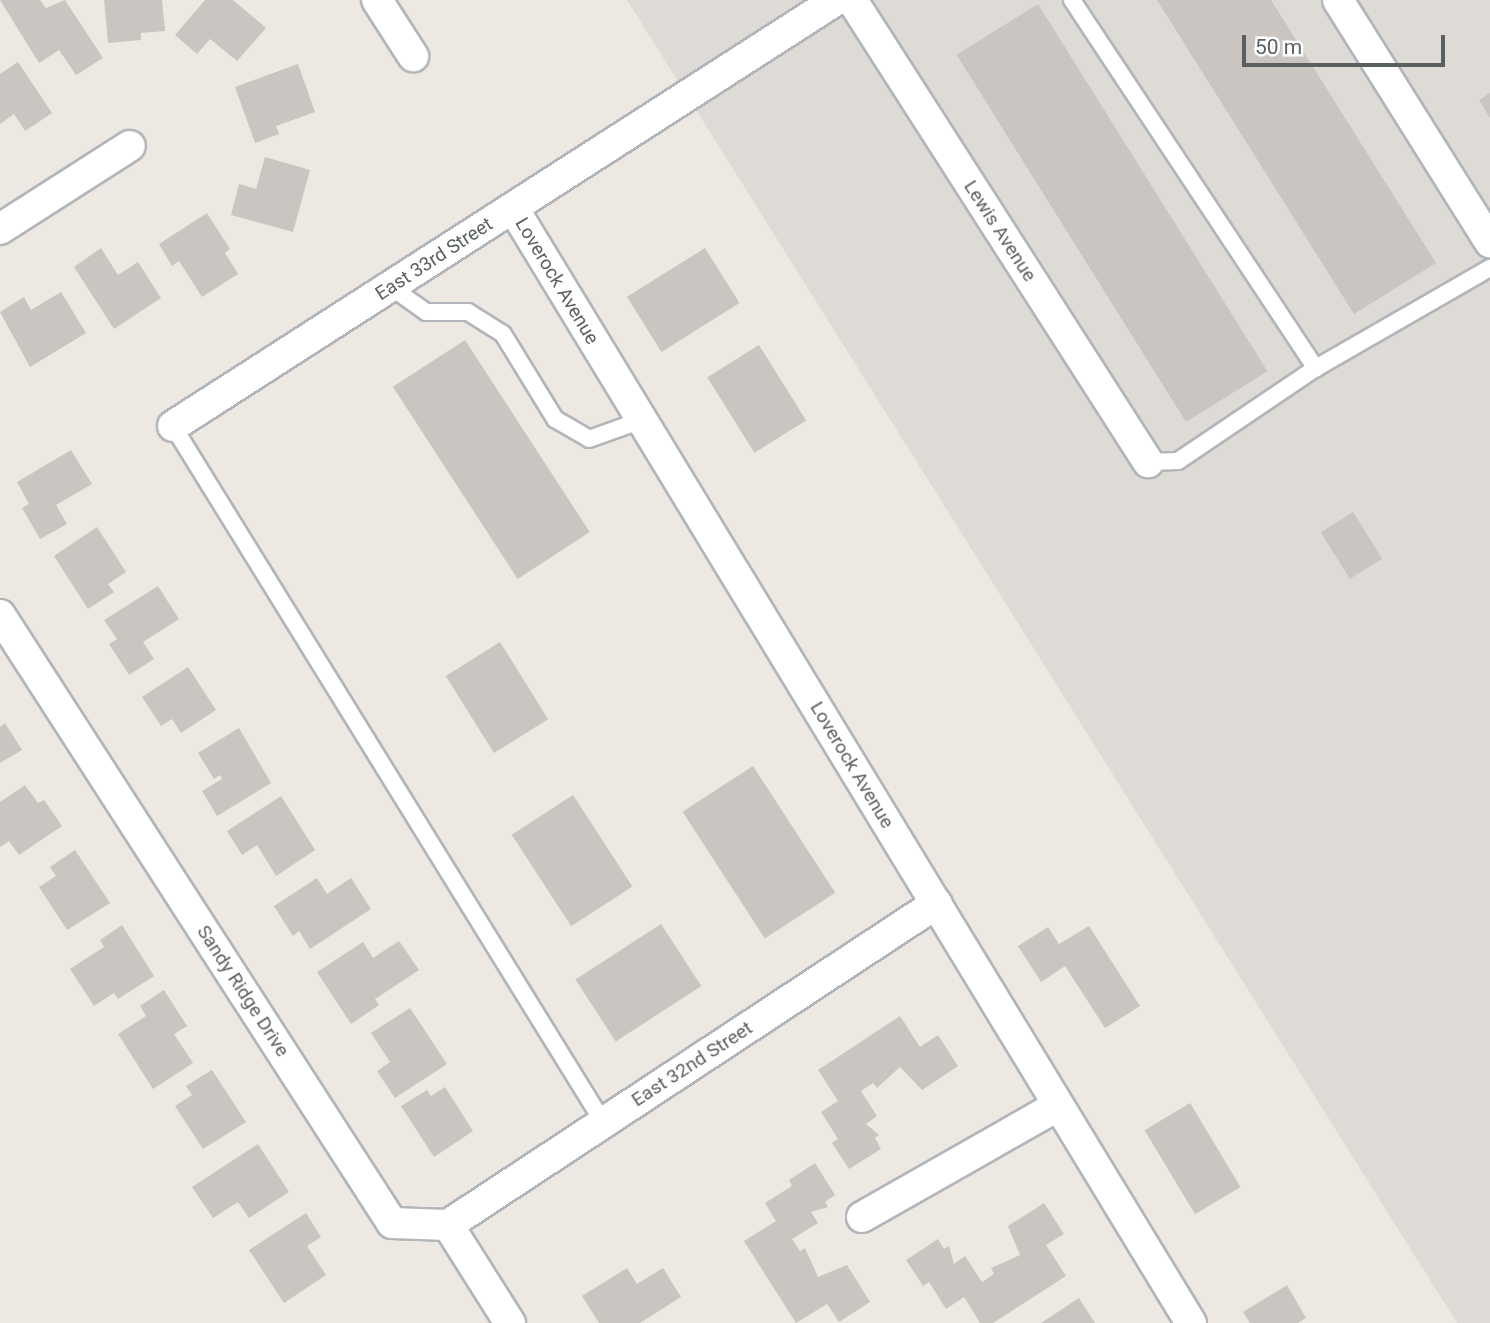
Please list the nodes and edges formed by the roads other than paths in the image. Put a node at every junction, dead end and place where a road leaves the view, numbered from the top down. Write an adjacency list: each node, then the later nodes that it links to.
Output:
1 (377, 0): 6 (street)
2 (836, 0): 8 (street, East 33rd Street)
3 (852, 0): 16 (street, Lewis Avenue)
4 (1072, 0): 13 (lane)
5 (1338, 0): 10 (street)
6 (413, 56)
7 (130, 146): 9 (street)
8 (513, 208): 12 (street, East 33rd Street); 14 (street, Loverock Avenue)
9 (0, 229)
10 (1490, 243)
11 (1490, 268): 13 (lane)
12 (391, 287): 14 (lane); 15 (street, East 33rd Street)
13 (1316, 368): 16 (lane)
14 (642, 420): 18 (street, Loverock Avenue)
15 (173, 426): 20 (lane)
16 (1148, 462)
17 (0, 615): 22 (street, Sandy Ridge Drive)
18 (936, 903): 19 (street, Loverock Avenue); 20 (street, East 32nd Street)
19 (1057, 1106): 21 (street); 24 (street, Loverock Avenue)
20 (603, 1122): 22 (street, East 32nd Street)
21 (862, 1217)
22 (448, 1225): 23 (street)
23 (510, 1323)
24 (1191, 1323)

